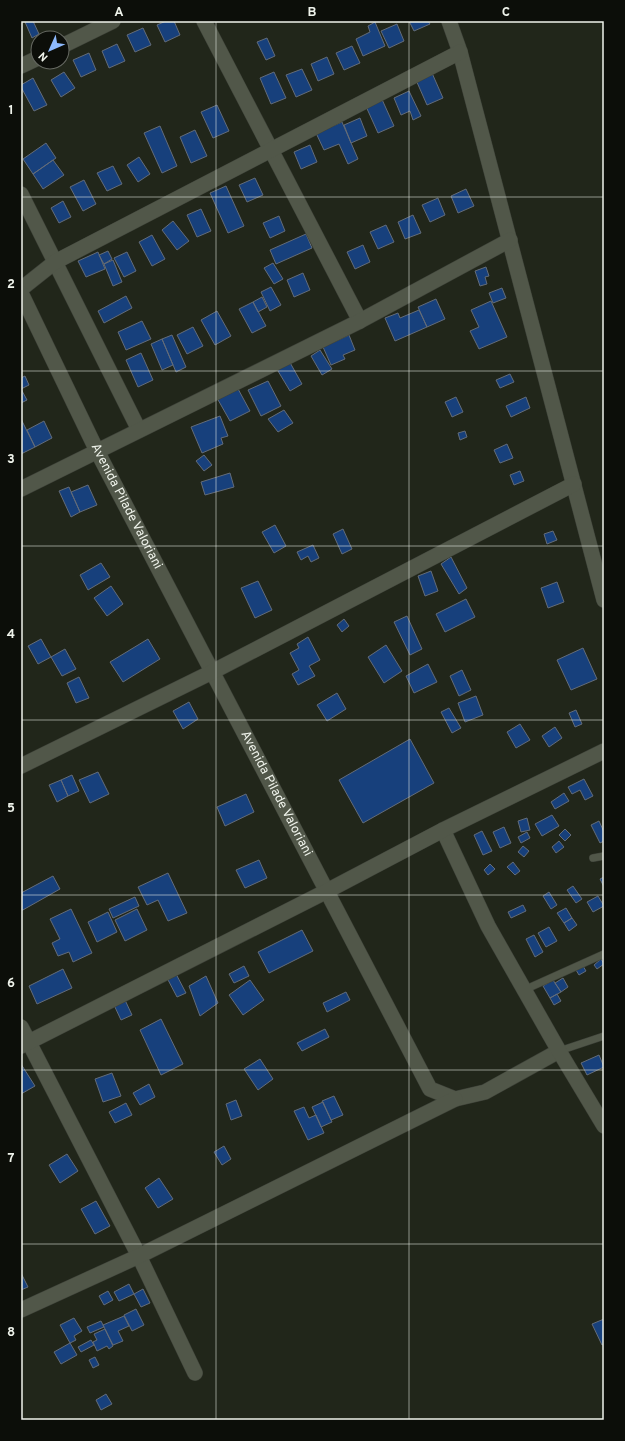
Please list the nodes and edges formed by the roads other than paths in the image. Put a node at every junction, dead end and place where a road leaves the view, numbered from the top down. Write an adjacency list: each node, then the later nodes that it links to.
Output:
1 (113, 21): 4 (street)
2 (204, 21): 6 (street)
3 (449, 21): 5 (street)
4 (70, 42)
5 (460, 52): 6 (street); 8 (street)
6 (271, 150): 9 (street); 12 (street)
7 (21, 194): 9 (street)
8 (510, 240): 12 (street); 15 (street)
9 (56, 262): 10 (street); 13 (street)
10 (21, 289)
11 (21, 293): 14 (street, Avenida Pilade Valoriani)
12 (360, 320): 13 (street)
13 (139, 430): 14 (street)
14 (97, 451): 16 (street); 18 (street, Avenida Pilade Valoriani)
15 (574, 484): 17 (street); 18 (street)
16 (21, 489)
17 (604, 600)
18 (212, 672): 20 (street); 24 (street, Avenida Pilade Valoriani)
19 (604, 751): 21 (street)
20 (21, 766)
21 (443, 830): 24 (street); 26 (street)
22 (604, 856): 23 (lane)
23 (593, 858)
24 (327, 891): 29 (street); 31 (street, Avenida Pilade Valoriani)
25 (604, 954): 26 (lane)
26 (524, 990): 30 (street)
27 (21, 1027): 29 (street)
28 (604, 1036): 30 (lane)
29 (25, 1044): 33 (street)
30 (559, 1050): 31 (street); 32 (street)
31 (455, 1099): 33 (street)
32 (604, 1126)
33 (139, 1256): 34 (street); 35 (street)
34 (21, 1310)
35 (195, 1374)

